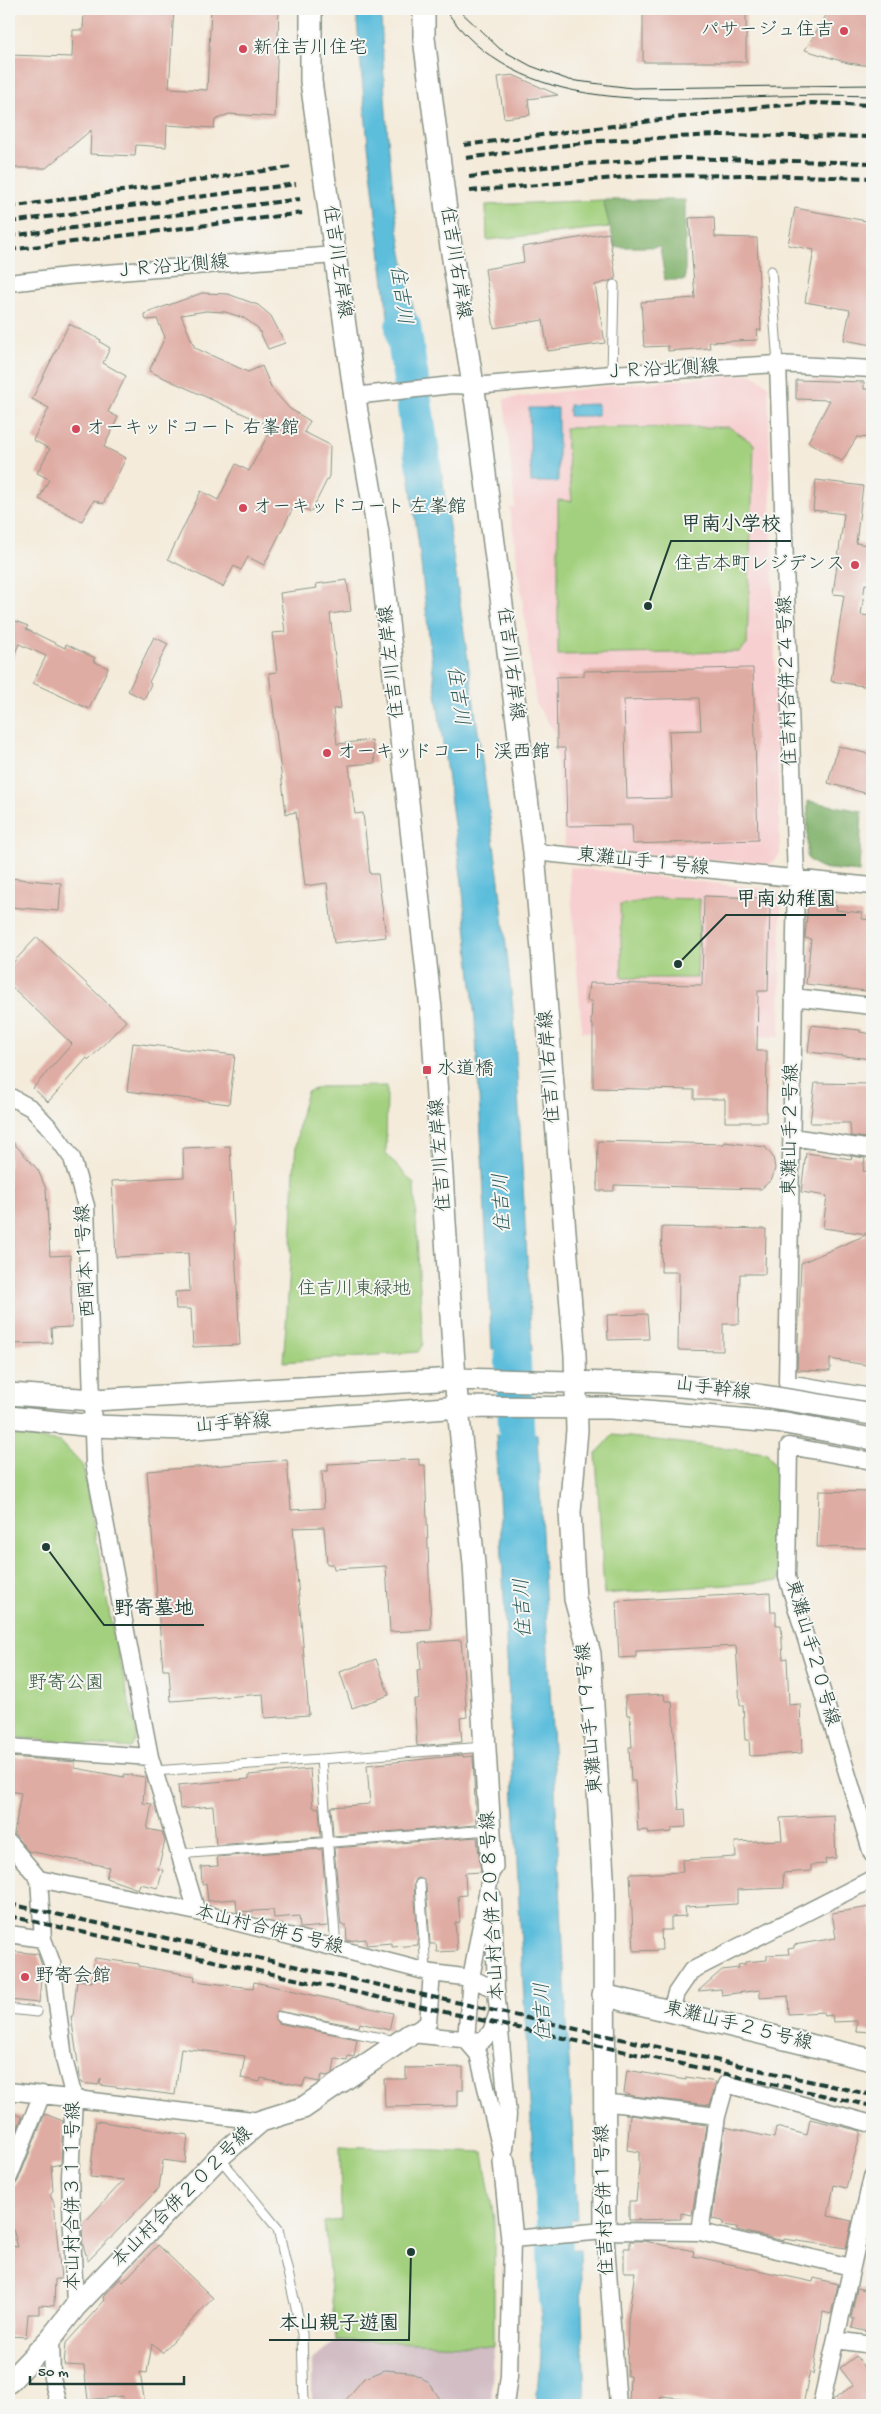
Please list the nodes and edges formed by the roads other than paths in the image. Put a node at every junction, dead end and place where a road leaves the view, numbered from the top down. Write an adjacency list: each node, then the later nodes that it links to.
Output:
1 (312, 9): 3 (street, 住吉川左岸線)
2 (424, 9): 10 (street, 住吉川右岸線)
3 (335, 255): 5 (street, ＪＲ沿北側線); 11 (street, 住吉川左岸線)
4 (771, 271): 7 (lane)
5 (9, 283)
6 (614, 285): 9 (lane)
7 (778, 364): 8 (street, ＪＲ沿北側線); 9 (street, ＪＲ沿北側線); 13 (street, 住吉村合併２４号線)
8 (872, 369)
9 (612, 374): 10 (street, ＪＲ沿北側線)
10 (474, 386): 11 (street, ＪＲ沿北側線); 12 (street, 住吉川右岸線)
11 (354, 396): 20 (street, 住吉川左岸線)
12 (534, 852): 13 (street, 東灘山手１号線); 21 (street, 住吉川右岸線)
13 (796, 878): 14 (street, 東灘山手１号線); 15 (street, 東灘山手２号線)
14 (872, 886)
15 (793, 997): 16 (street); 18 (street, 東灘山手２号線)
16 (872, 1006)
17 (9, 1096): 24 (street, 西岡本１号線)
18 (792, 1137): 19 (street); 23 (street, 東灘山手２号線)
19 (872, 1149)
20 (455, 1379): 21 (street, 山手幹線); 24 (street, 山手幹線); 25 (street, 住吉川左岸線)
21 (575, 1383): 26 (street, 東灘山手１９号線); 27 (street, 山手幹線, bridge)
22 (9, 1394): 24 (street, 山手幹線)
23 (872, 1397)
24 (94, 1400): 29 (street, 西岡本１号線)
25 (458, 1407): 26 (street, 山手幹線); 29 (street, 山手幹線); 33 (street, 本山村合併２０８号線)
26 (574, 1407): 30 (street, 山手幹線, bridge); 52 (street, 東灘山手１９号線)
27 (872, 1414)
28 (9, 1417): 29 (street, 山手幹線)
29 (94, 1426): 35 (street, 西岡本１号線)
30 (872, 1439)
31 (872, 1461): 40 (street, 東灘山手２０号線)
32 (9, 1747): 35 (street)
33 (485, 1747): 34 (lane); 36 (street, 本山村合併２０８号線)
34 (321, 1759): 35 (lane); 37 (lane)
35 (152, 1764): 39 (street, 西岡本１号線)
36 (490, 1830): 37 (lane); 41 (street, 本山村合併２０８号線)
37 (328, 1842): 39 (lane); 48 (lane)
38 (9, 1843): 42 (street)
39 (178, 1854): 45 (street, 西岡本１号線)
40 (872, 1854)
41 (492, 1867): 50 (street); 51 (street, 本山村合併２０８号線)
42 (39, 1879): 45 (street, 本山村合併５号線); 47 (street, 本山村合併３１１号線)
43 (872, 1879): 55 (street)
44 (420, 1884): 49 (lane)
45 (197, 1912): 48 (street, 本山村合併５号線)
46 (9, 1934): 47 (street)
47 (43, 1940): 63 (street, 本山村合併３１１号線)
48 (336, 1947): 49 (street, 本山村合併５号線)
49 (429, 1972): 50 (street, 本山村合併５号線); 58 (street)
50 (471, 1978): 51 (street, 本山村合併５号線); 59 (street)
51 (496, 1990): 53 (street, 本山村合併２０８号線)
52 (603, 1995): 55 (street, 東灘山手２５号線); 64 (street, 住吉村合併１号線)
53 (499, 2006): 59 (street); 69 (street, 本山村合併２０８号線)
54 (9, 2009): 56 (lane)
55 (671, 2010): 60 (street, 東灘山手２５号線)
56 (37, 2012)
57 (280, 2017): 58 (lane)
58 (405, 2038): 59 (street); 66 (street, 本山村合併２０２号線)
59 (466, 2040): 69 (street)
60 (872, 2060)
61 (9, 2091): 62 (street)
62 (42, 2094): 63 (street); 70 (street)
63 (74, 2098): 66 (street); 76 (street, 本山村合併３１１号線)
64 (603, 2102): 65 (street); 72 (street, 住吉村合併１号線)
65 (717, 2116): 67 (street); 73 (street)
66 (261, 2121): 68 (street, 本山村合併２０２号線)
67 (872, 2124)
68 (219, 2157): 76 (street, 本山村合併２０２号線); 82 (lane)
69 (504, 2162): 74 (street, 本山村合併２０８号線)
70 (9, 2177)
71 (872, 2177): 75 (street)
72 (601, 2232): 73 (street); 74 (street); 84 (street, 住吉村合併１号線)
73 (700, 2232): 75 (street)
74 (517, 2239): 83 (street, 本山村合併２０８号線)
75 (851, 2267): 78 (street)
76 (75, 2307): 77 (street, 本山村合併２０２号線)
77 (51, 2338): 80 (street, 本山村合併２０２号線); 81 (street)
78 (836, 2340): 79 (street); 85 (street)
79 (872, 2345)
80 (9, 2382)
81 (59, 2405)
82 (304, 2405)
83 (505, 2405)
84 (618, 2405)
85 (821, 2405)

